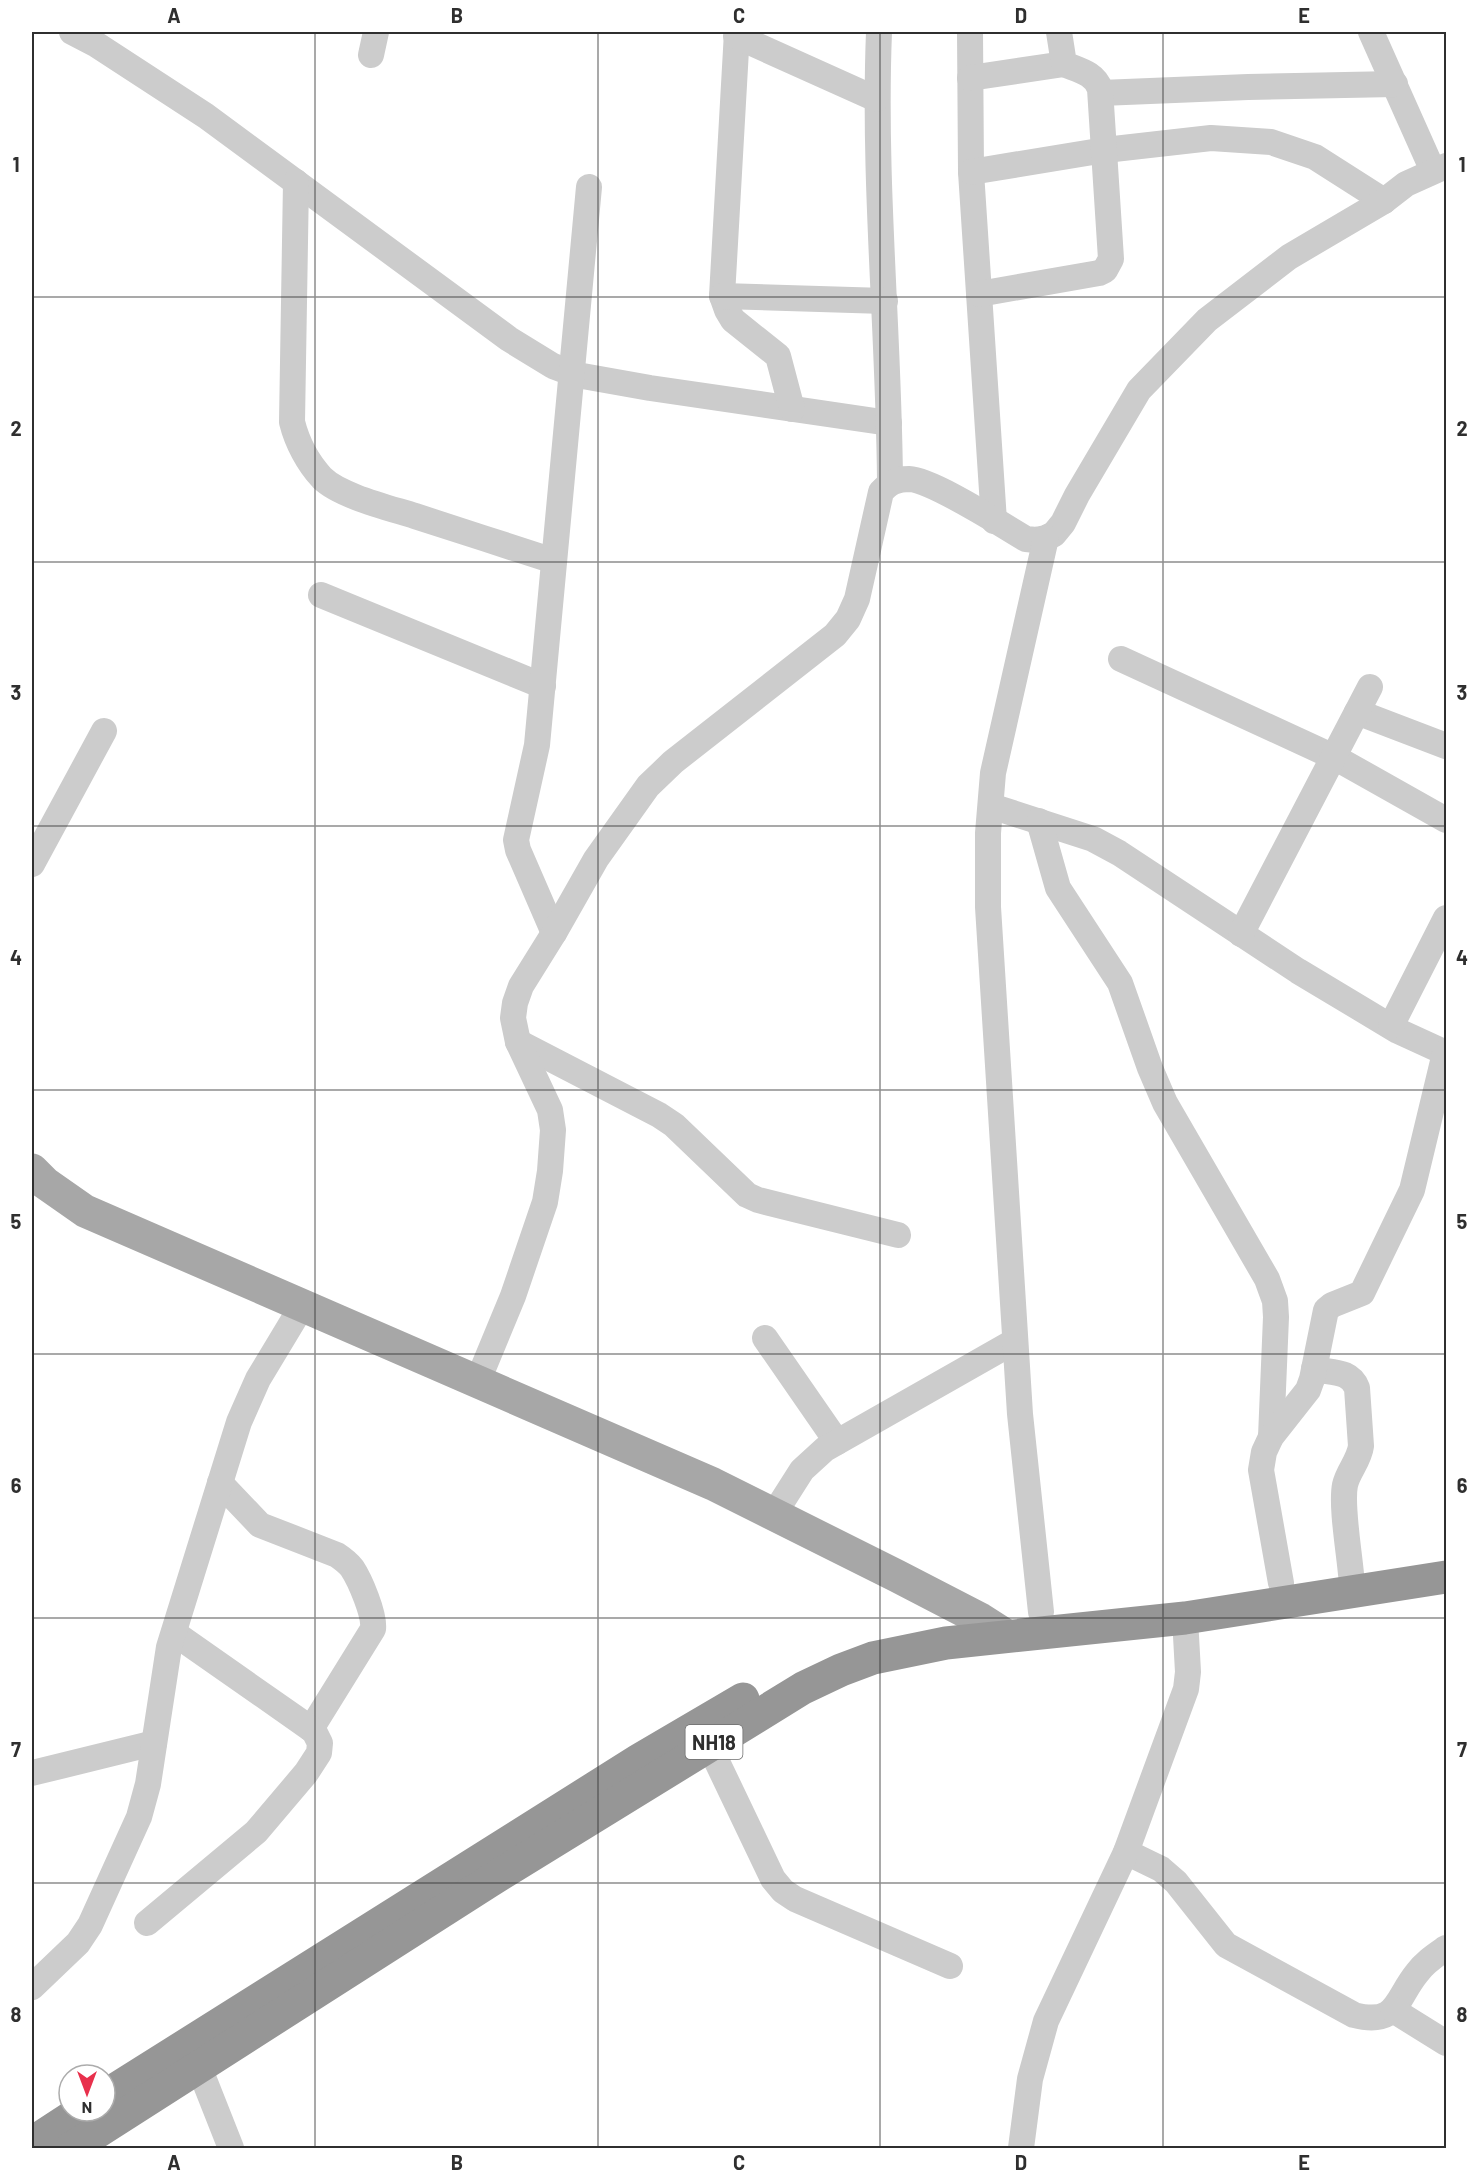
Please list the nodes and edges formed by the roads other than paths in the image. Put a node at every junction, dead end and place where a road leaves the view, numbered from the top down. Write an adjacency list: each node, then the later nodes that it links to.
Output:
1 (72, 32): 15 (street)
2 (879, 32): 11 (street)
3 (970, 32): 8 (street)
4 (1059, 32): 7 (street)
5 (1371, 32): 9 (street)
6 (737, 34): 11 (street); 19 (street)
7 (1064, 64): 8 (street); 10 (street)
8 (970, 78): 14 (street)
9 (1395, 84): 10 (street); 13 (street)
10 (1101, 93): 12 (street)
11 (876, 99): 20 (street)
12 (1105, 150): 14 (street); 17 (street); 18 (street)
13 (1440, 169): 17 (street)
14 (971, 172): 18 (street)
15 (296, 182): 21 (street); 27 (street)
16 (589, 187): 21 (street)
17 (1384, 201): 26 (street)
18 (979, 294): 25 (street)
19 (722, 296): 20 (street); 22 (street)
20 (885, 301): 23 (street)
21 (572, 373): 22 (street); 27 (street)
22 (792, 409): 23 (street)
23 (889, 423): 24 (street)
24 (890, 482): 25 (street); 41 (street)
25 (994, 521): 26 (street)
26 (1046, 538): 36 (street)
27 (555, 561): 30 (street)
28 (321, 595): 30 (street)
29 (1121, 659): 35 (street)
30 (543, 686): 41 (street)
31 (1370, 687): 32 (street)
32 (1357, 712): 34 (street); 35 (street)
33 (104, 731): 39 (street)
34 (1446, 746)
35 (1334, 757): 37 (street); 42 (street)
36 (991, 806): 38 (street); 50 (street)
37 (1446, 820)
38 (1039, 821): 42 (street); 53 (street)
39 (32, 864)
40 (1446, 918): 43 (street)
41 (554, 933): 44 (street)
42 (1241, 934): 43 (street)
43 (1391, 1026): 45 (street)
44 (518, 1042): 47 (street); 52 (street)
45 (1446, 1053): 51 (street)
46 (32, 1170): 48 (main road)
47 (898, 1235)
48 (302, 1306): 52 (main road); 55 (street)
49 (765, 1338): 54 (street)
50 (1015, 1341): 54 (street); 61 (street)
51 (1314, 1370): 53 (street); 58 (street)
52 (477, 1383): 56 (main road)
53 (1271, 1437): 60 (street)
54 (837, 1442): 56 (street)
55 (220, 1483): 64 (street); 65 (street)
56 (774, 1514): 63 (main road)
57 (1446, 1559): 58 (highway, NH18)
58 (1351, 1574): 60 (highway, NH18)
59 (1446, 1577): 62 (highway, NH18)
60 (1281, 1583): 61 (highway, NH18)
61 (1041, 1612): 63 (highway, NH18)
62 (1185, 1618): 63 (highway, NH18); 69 (street)
63 (992, 1627): 67 (highway, NH18); 77 (highway, NH18)
64 (174, 1633): 65 (street); 66 (street)
65 (311, 1729): 70 (street)
66 (154, 1743): 68 (street); 73 (street)
67 (709, 1745): 72 (street); 76 (highway, NH18)
68 (32, 1773)
69 (1126, 1852): 74 (street); 82 (street)
70 (147, 1923)
71 (1446, 1948): 74 (street)
72 (950, 1966)
73 (32, 1987)
74 (1393, 2010): 75 (street)
75 (1446, 2043)
76 (199, 2067): 80 (highway, NH18); 81 (street)
77 (117, 2088)
78 (63, 2123): 79 (highway)
79 (32, 2143)
80 (72, 2148)
81 (231, 2148)
82 (1021, 2148)

